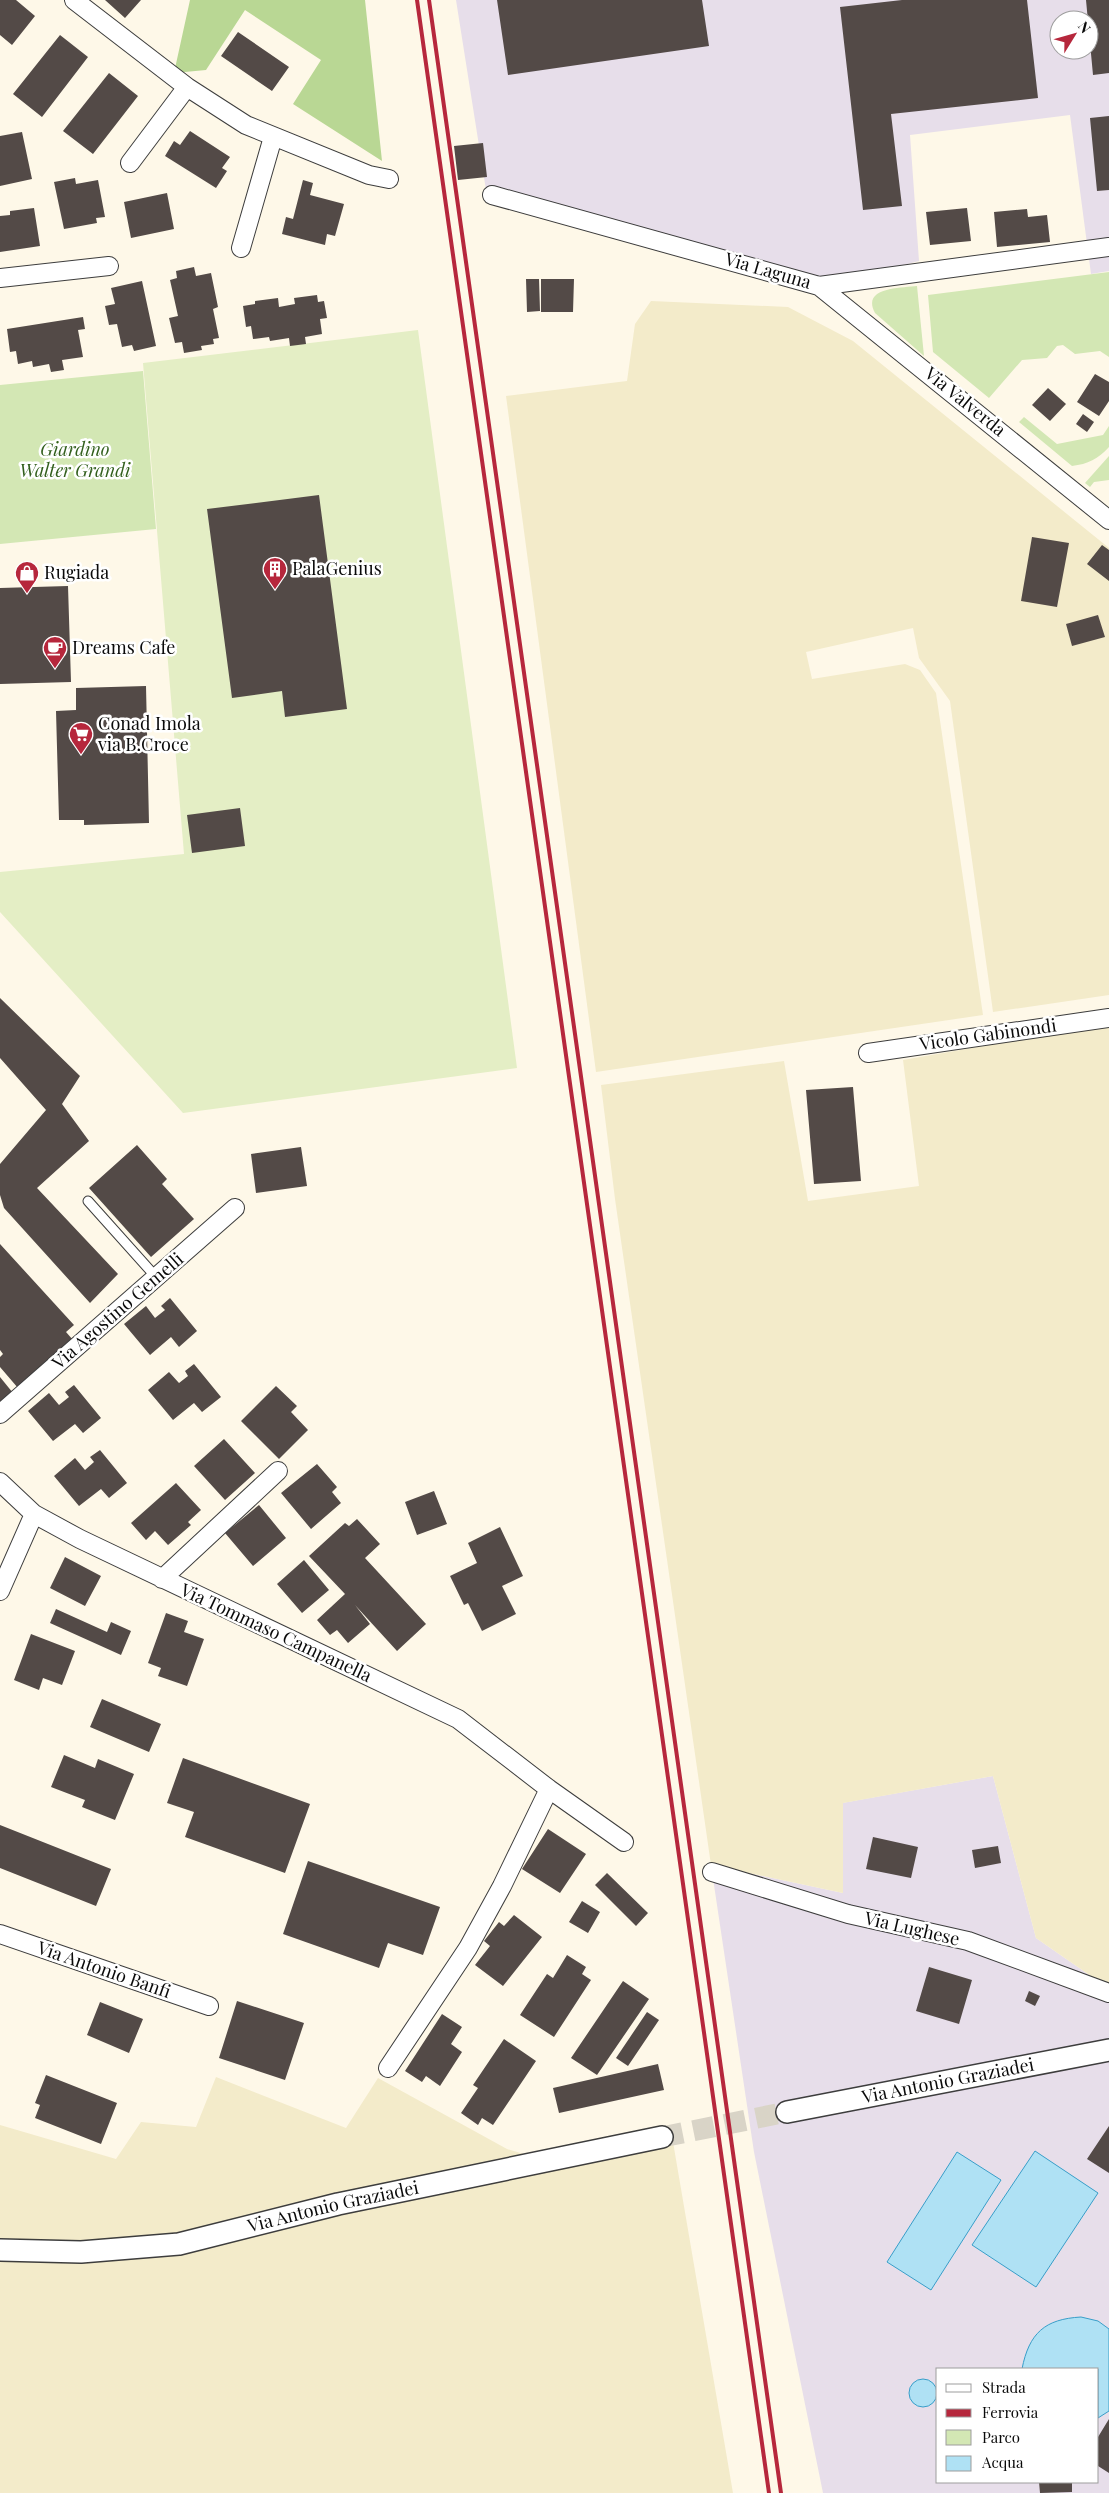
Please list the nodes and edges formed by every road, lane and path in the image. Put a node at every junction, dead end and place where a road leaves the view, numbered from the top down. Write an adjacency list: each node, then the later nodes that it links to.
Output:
1 (74, 0): 2 (street)
2 (186, 87): 3 (street); 4 (street)
3 (272, 137): 5 (street); 8 (street)
4 (130, 163)
5 (389, 179)
6 (492, 195): 11 (street, Via Laguna)
7 (1109, 247): 11 (street, Via Laguna)
8 (241, 248)
9 (109, 266): 10 (street)
10 (0, 278)
11 (819, 286): 12 (street, Via Valverda)
12 (1109, 520)
13 (1109, 1018): 14 (street, Vicolo Gabinondi)
14 (868, 1053)
15 (88, 1201): 17 (lane)
16 (235, 1208): 17 (street, Via Agostino Gemelli)
17 (156, 1277): 18 (street, Via Agostino Gemelli)
18 (0, 1414)
19 (278, 1471): 22 (street)
20 (0, 1482): 21 (street, Via Tommaso Campanella)
21 (34, 1514): 22 (street, Via Tommaso Campanella); 23 (street)
22 (162, 1578): 24 (street, Via Tommaso Campanella)
23 (0, 1591)
24 (550, 1790): 25 (street, Via Tommaso Campanella); 31 (street)
25 (624, 1842)
26 (712, 1872): 28 (street, Via Lughese)
27 (0, 1934): 29 (street, Via Antonio Banfi)
28 (1109, 1993)
29 (209, 2006)
30 (1109, 2050): 32 (street, Via Antonio Graziadei)
31 (388, 2068)
32 (787, 2112)
33 (662, 2137): 34 (street, Via Antonio Graziadei)
34 (0, 2250)

